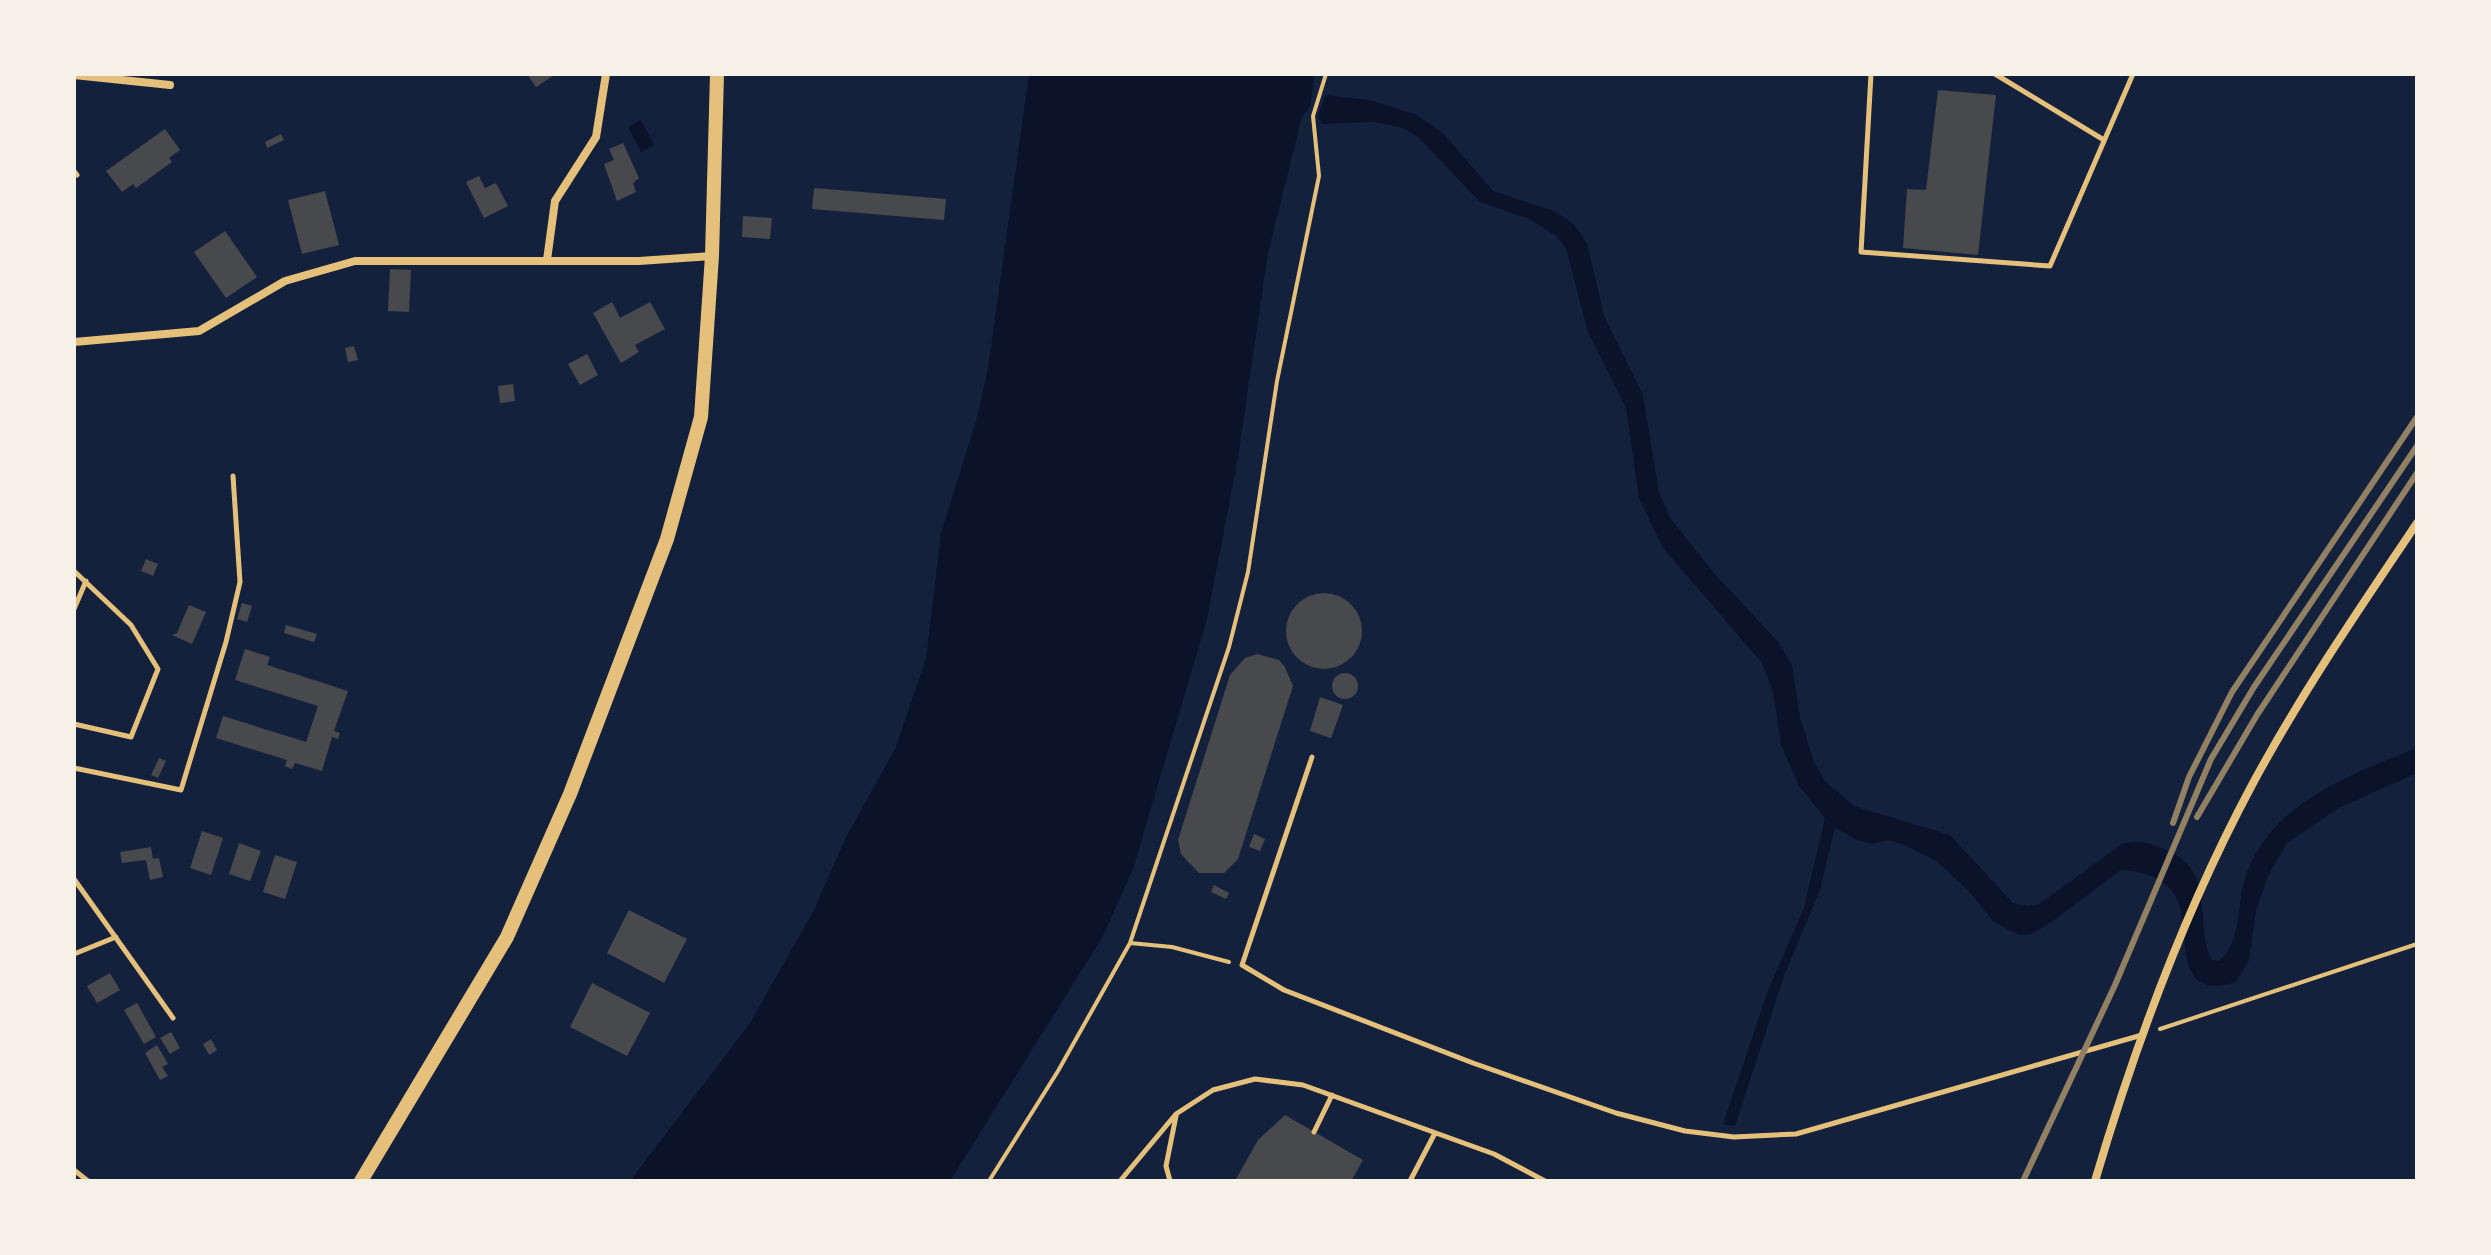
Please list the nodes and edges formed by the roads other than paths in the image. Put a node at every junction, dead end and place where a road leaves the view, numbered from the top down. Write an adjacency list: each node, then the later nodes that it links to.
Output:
1 (606, 74): 10 (street)
2 (717, 74): 9 (main road)
3 (1871, 74): 8 (lane)
4 (1995, 74): 8 (lane)
5 (2133, 74): 8 (lane)
6 (74, 75): 7 (street)
7 (170, 85)
8 (2104, 140)
9 (712, 256): 10 (street); 31 (main road)
10 (547, 260): 11 (street)
11 (74, 342)
12 (233, 476): 19 (lane)
13 (2417, 523): 24 (street)
14 (74, 571): 15 (lane)
15 (86, 581): 16 (lane); 17 (lane)
16 (74, 609)
17 (74, 724)
18 (1312, 757): 24 (lane)
19 (74, 768)
20 (74, 879): 21 (lane)
21 (116, 937): 22 (lane); 23 (lane)
22 (74, 954)
23 (173, 1018)
24 (2143, 1035): 36 (street)
25 (1332, 1095): 26 (lane); 27 (lane); 28 (lane)
26 (1176, 1114): 32 (lane); 33 (lane)
27 (1314, 1132)
28 (1435, 1133): 34 (lane); 35 (lane)
29 (74, 1170): 30 (lane)
30 (88, 1181)
31 (361, 1181)
32 (1120, 1181)
33 (1170, 1181)
34 (1410, 1181)
35 (1545, 1181)
36 (2095, 1181)

